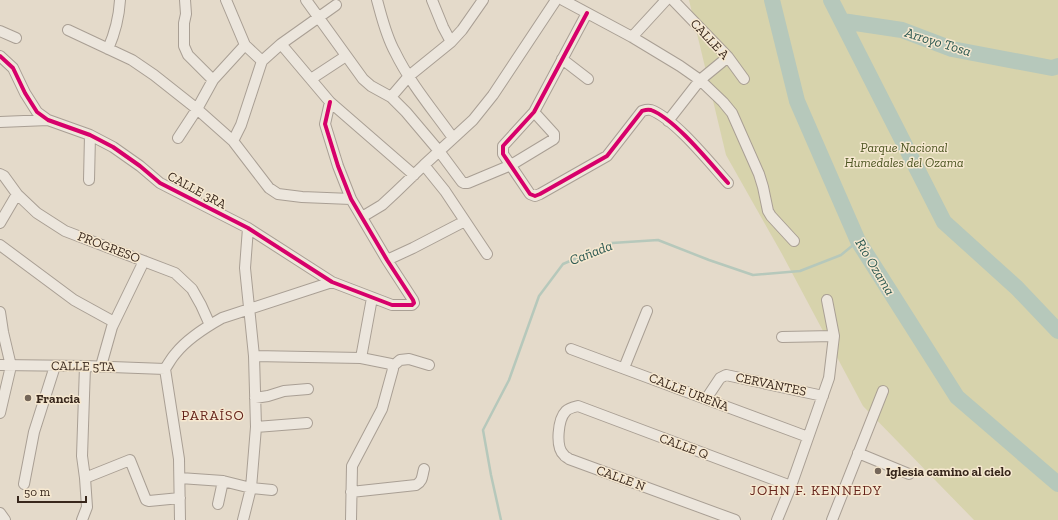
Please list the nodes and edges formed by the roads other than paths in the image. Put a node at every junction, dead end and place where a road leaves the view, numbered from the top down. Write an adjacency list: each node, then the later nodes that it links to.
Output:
1 (120, 0): 21 (street)
2 (185, 0): 31 (street)
3 (226, 0): 20 (street)
4 (306, 0): 13 (street)
5 (376, 0): 27 (street)
6 (432, 0): 18 (street)
7 (483, 0): 18 (street)
8 (564, 0): 12 (street); 42 (street)
9 (666, 0): 16 (street)
10 (673, 0): 24 (street, CALLE A)
11 (336, 5): 13 (street)
12 (587, 13): 16 (street); 25 (street)
13 (318, 18): 19 (street); 23 (street)
14 (68, 30): 21 (street)
15 (0, 31): 17 (street)
16 (632, 37): 32 (street)
17 (16, 38)
18 (451, 42): 27 (street)
19 (281, 44): 26 (street); 28 (street)
20 (245, 45): 26 (street); 31 (street)
21 (108, 49): 35 (street)
22 (0, 56): 37 (street, CALLE 3RA)
23 (346, 56): 28 (street); 33 (street)
24 (728, 57): 30 (street, CALLE A); 32 (street)
25 (562, 59): 29 (street); 36 (street)
26 (262, 61): 43 (street)
27 (409, 76): 33 (street); 42 (street)
28 (311, 79): 34 (street)
29 (588, 79)
30 (744, 79)
31 (213, 80): 35 (street)
32 (700, 80): 38 (street); 57 (street)
33 (391, 98): 44 (street)
34 (330, 102): 48 (street); 52 (street)
35 (197, 109): 41 (street); 43 (street)
36 (534, 112): 46 (street); 46 (street)
37 (48, 120): 39 (street); 40 (street, CALLE 3RA)
38 (668, 121): 46 (street); 50 (street)
39 (0, 122)
40 (90, 135): 49 (street); 56 (street, CALLE 3RA)
41 (178, 138)
42 (453, 138): 44 (street)
43 (233, 141): 52 (street)
44 (439, 151): 45 (street); 46 (street)
45 (424, 165): 48 (street); 54 (street)
46 (510, 165)
47 (0, 174): 51 (street, PROGRESO)
48 (414, 176): 53 (street)
49 (89, 180)
50 (728, 183)
51 (17, 194): 55 (street); 61 (street, PROGRESO)
52 (351, 199): 53 (street)
53 (362, 217): 60 (street)
54 (465, 221): 59 (street); 60 (street)
55 (0, 223)
56 (248, 228): 62 (street, CALLE 3RA); 65 (street)
57 (794, 241)
58 (0, 246): 68 (street)
59 (487, 254)
60 (387, 260): 63 (street, CALLE 3RA)
61 (144, 261): 68 (street); 69 (street, PROGRESO)
62 (332, 282): 63 (street, CALLE 3RA); 65 (street)
63 (372, 298): 74 (street)
64 (827, 300): 70 (street)
65 (249, 310): 69 (street); 73 (street)
66 (647, 311): 82 (street)
67 (0, 312): 77 (street)
68 (114, 322): 80 (street)
69 (210, 325): 83 (street)
70 (834, 336): 71 (street); 86 (street)
71 (782, 337)
72 (571, 348): 82 (street, CALLE UREÑA)
73 (254, 356): 74 (street); 87 (street)
74 (361, 358): 81 (street)
75 (0, 365): 77 (street, CALLE 5TA)
76 (429, 365): 81 (street)
77 (11, 366): 78 (street, CALLE 5TA); 90 (street)
78 (55, 366): 79 (street, CALLE 5TA); 100 (street)
79 (85, 366): 80 (street, CALLE 5TA); 97 (street)
80 (101, 366): 83 (street, CALLE 5TA)
81 (393, 366): 104 (street)
82 (624, 368): 88 (street, CALLE UREÑA)
83 (165, 369): 98 (street)
84 (308, 389): 87 (street)
85 (883, 391): 94 (street)
86 (823, 396): 88 (street, CERVANTES); 93 (street)
87 (255, 398): 92 (street)
88 (706, 399): 93 (street, CALLE UREÑA)
89 (578, 406): 101 (street, CALLE Q); 113 (street, CALLE N)
90 (0, 413)
91 (307, 423): 92 (street)
92 (256, 427): 102 (street)
93 (808, 437): 101 (street)
94 (858, 453): 96 (street); 115 (street)
95 (424, 469): 104 (street)
96 (909, 474)
97 (85, 478): 105 (street); 109 (street)
98 (180, 478): 99 (street); 105 (street)
99 (223, 481): 102 (street); 106 (street)
100 (24, 484)
101 (791, 486): 114 (street)
102 (251, 488): 103 (street); 111 (street)
103 (272, 490)
104 (351, 492): 112 (street)
105 (180, 498): 110 (street)
106 (218, 504)
107 (0, 513): 108 (street)
108 (5, 520)
109 (82, 520)
110 (180, 520)
111 (243, 520)
112 (351, 520)
113 (735, 520)
114 (777, 520)
115 (832, 520)

